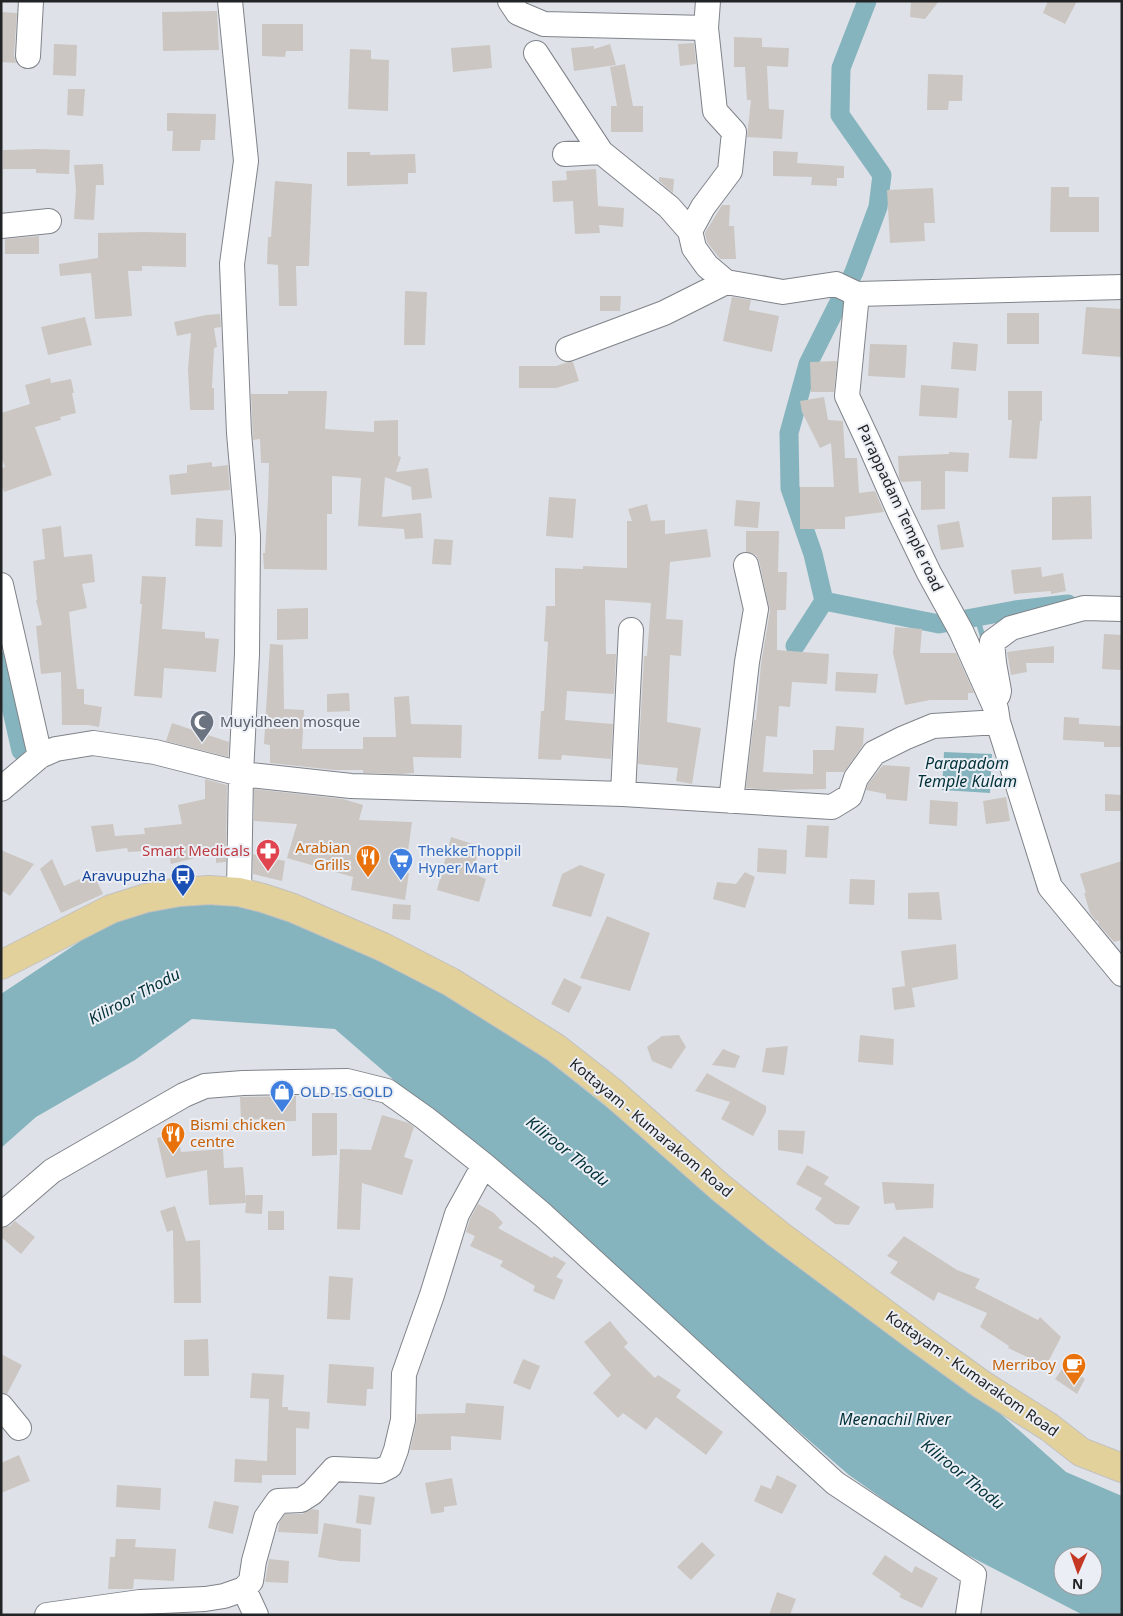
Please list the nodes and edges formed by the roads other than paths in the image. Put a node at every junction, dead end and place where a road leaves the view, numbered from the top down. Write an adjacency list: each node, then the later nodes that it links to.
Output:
1 (31, 1): 7 (street)
2 (230, 1): 23 (street)
3 (510, 1): 5 (street)
4 (708, 1): 5 (street)
5 (706, 28): 12 (street)
6 (536, 54): 8 (street)
7 (28, 56)
8 (601, 152): 9 (street); 12 (street)
9 (565, 154)
10 (49, 221): 11 (street)
11 (1, 226)
12 (690, 231): 13 (street)
13 (726, 282): 15 (street); 16 (street)
14 (1122, 287): 15 (street)
15 (849, 290): 21 (street, Parappadam Temple road)
16 (568, 349)
17 (746, 565): 26 (street)
18 (1, 585): 22 (street)
19 (1122, 609): 21 (street)
20 (631, 630): 25 (street)
21 (997, 715): 26 (street); 29 (street, Parappadam Temple road)
22 (40, 756): 23 (street); 24 (street)
23 (241, 774): 25 (street); 27 (street)
24 (1, 789)
25 (623, 794): 26 (street)
26 (731, 800)
27 (239, 892): 28 (main road, Kottayam - Kumarakom Road); 34 (main road, Kottayam - Kumarakom Road)
28 (1, 965)
29 (1122, 974)
30 (484, 1165): 31 (street); 35 (street); 39 (street)
31 (1, 1215)
32 (1, 1406): 33 (street)
33 (18, 1428)
34 (1122, 1468)
35 (244, 1589): 36 (street); 38 (street)
36 (141, 1609): 37 (street)
37 (47, 1615)
38 (256, 1615)
39 (968, 1615)

